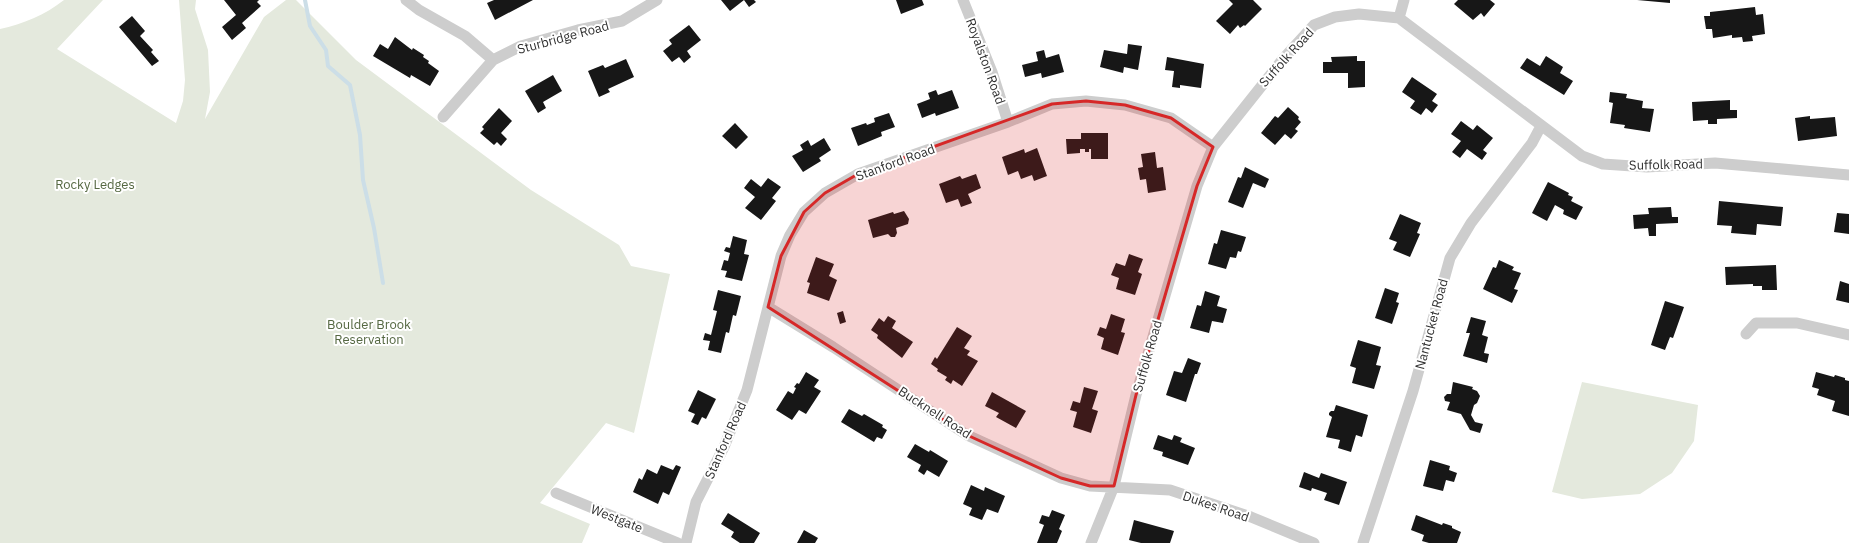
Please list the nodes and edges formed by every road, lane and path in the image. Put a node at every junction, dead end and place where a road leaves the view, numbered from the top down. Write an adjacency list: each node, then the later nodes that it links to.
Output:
1 (406, 0): 6 (street)
2 (657, 0): 6 (street, Sturbridge Road)
3 (963, 0): 8 (street, Royalston Road)
4 (1404, 0): 5 (street)
5 (1399, 18): 9 (street, Suffolk Road); 10 (street, Suffolk Road)
6 (493, 60): 7 (street, Sturbridge Road)
7 (443, 117)
8 (1008, 122): 10 (street, Stanford Road); 12 (street, Stanford Road)
9 (1541, 126): 11 (street, Suffolk Road); 21 (street, Nantucket Road)
10 (1213, 147): 15 (street, Suffolk Road)
11 (1849, 175)
12 (768, 307): 15 (street, Bucknell Road); 18 (street, Stanford Road)
13 (1746, 334): 14 (street)
14 (1849, 336)
15 (1114, 486): 19 (street, Suffolk Road); 20 (street, Dukes Road)
16 (556, 493): 17 (street, Westgate)
17 (678, 543)
18 (686, 543)
19 (1091, 543)
20 (1314, 543)
21 (1363, 543)

